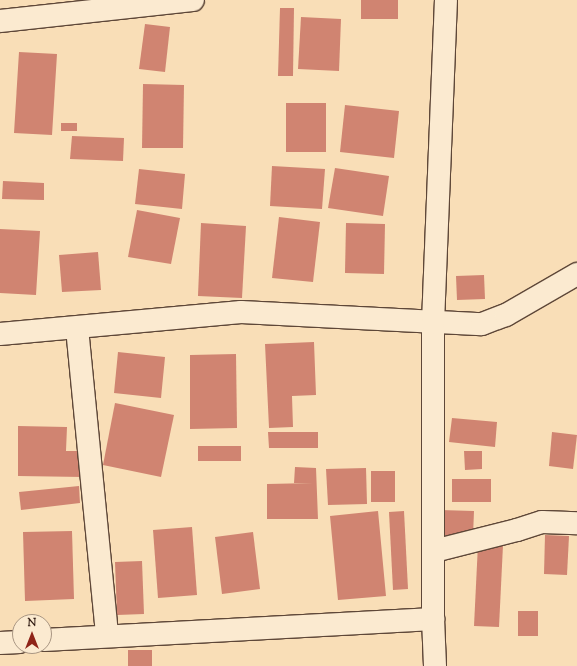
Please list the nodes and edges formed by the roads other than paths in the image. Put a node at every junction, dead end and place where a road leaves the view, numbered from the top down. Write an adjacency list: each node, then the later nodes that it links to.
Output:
1 (192, 0): 3 (street)
2 (446, 0): 6 (street)
3 (130, 3): 4 (street)
4 (0, 21)
5 (577, 274): 6 (street)
6 (433, 323): 7 (street); 10 (street)
7 (78, 328): 8 (street); 12 (street)
8 (0, 334)
9 (577, 523): 10 (street)
10 (434, 551): 11 (street)
11 (433, 619): 12 (street); 16 (street)
12 (107, 635): 13 (street)
13 (52, 639)
14 (12, 642): 15 (street)
15 (0, 643)
16 (435, 666)

